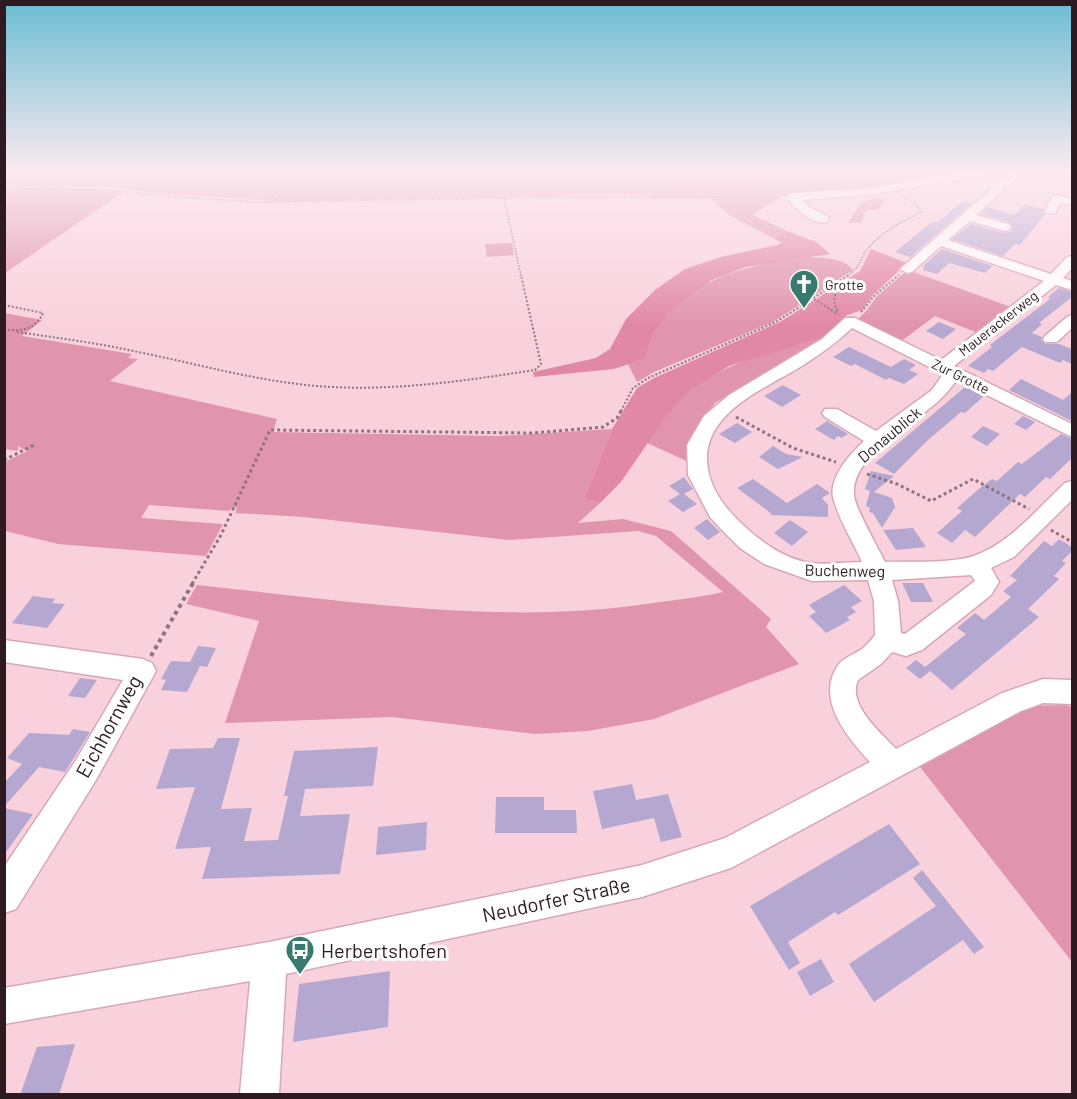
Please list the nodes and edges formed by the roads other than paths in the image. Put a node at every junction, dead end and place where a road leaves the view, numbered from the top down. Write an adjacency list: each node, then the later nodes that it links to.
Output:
1 (960, 222): 4 (street)
2 (989, 222): 3 (street)
3 (1005, 227)
4 (938, 241): 6 (street); 7 (street)
5 (1072, 260): 7 (street, Mauerackerweg)
6 (907, 269)
7 (1054, 280): 8 (street); 12 (street, Mauerackerweg)
8 (1072, 286)
9 (844, 317): 12 (street, Zur Grotte); 18 (street, Buchenweg)
10 (1072, 321): 11 (street)
11 (1051, 339)
12 (948, 370): 14 (street, Zur Grotte); 15 (street, Donaublick)
13 (831, 413): 15 (street)
14 (1072, 431)
15 (879, 441): 18 (street, Donaublick)
16 (1072, 488): 17 (street, Buchenweg)
17 (978, 565): 18 (street, Buchenweg); 19 (street)
18 (879, 571): 19 (street, Donaublick)
19 (888, 640): 22 (street)
20 (4, 651): 23 (street, Eichhornweg)
21 (1072, 692): 22 (street, Neudorfer Straße)
22 (892, 765): 24 (street, Neudorfer Straße)
23 (4, 897)
24 (269, 960): 25 (street, Neudorfer Straße); 26 (street)
25 (4, 1006)
26 (260, 1095)

